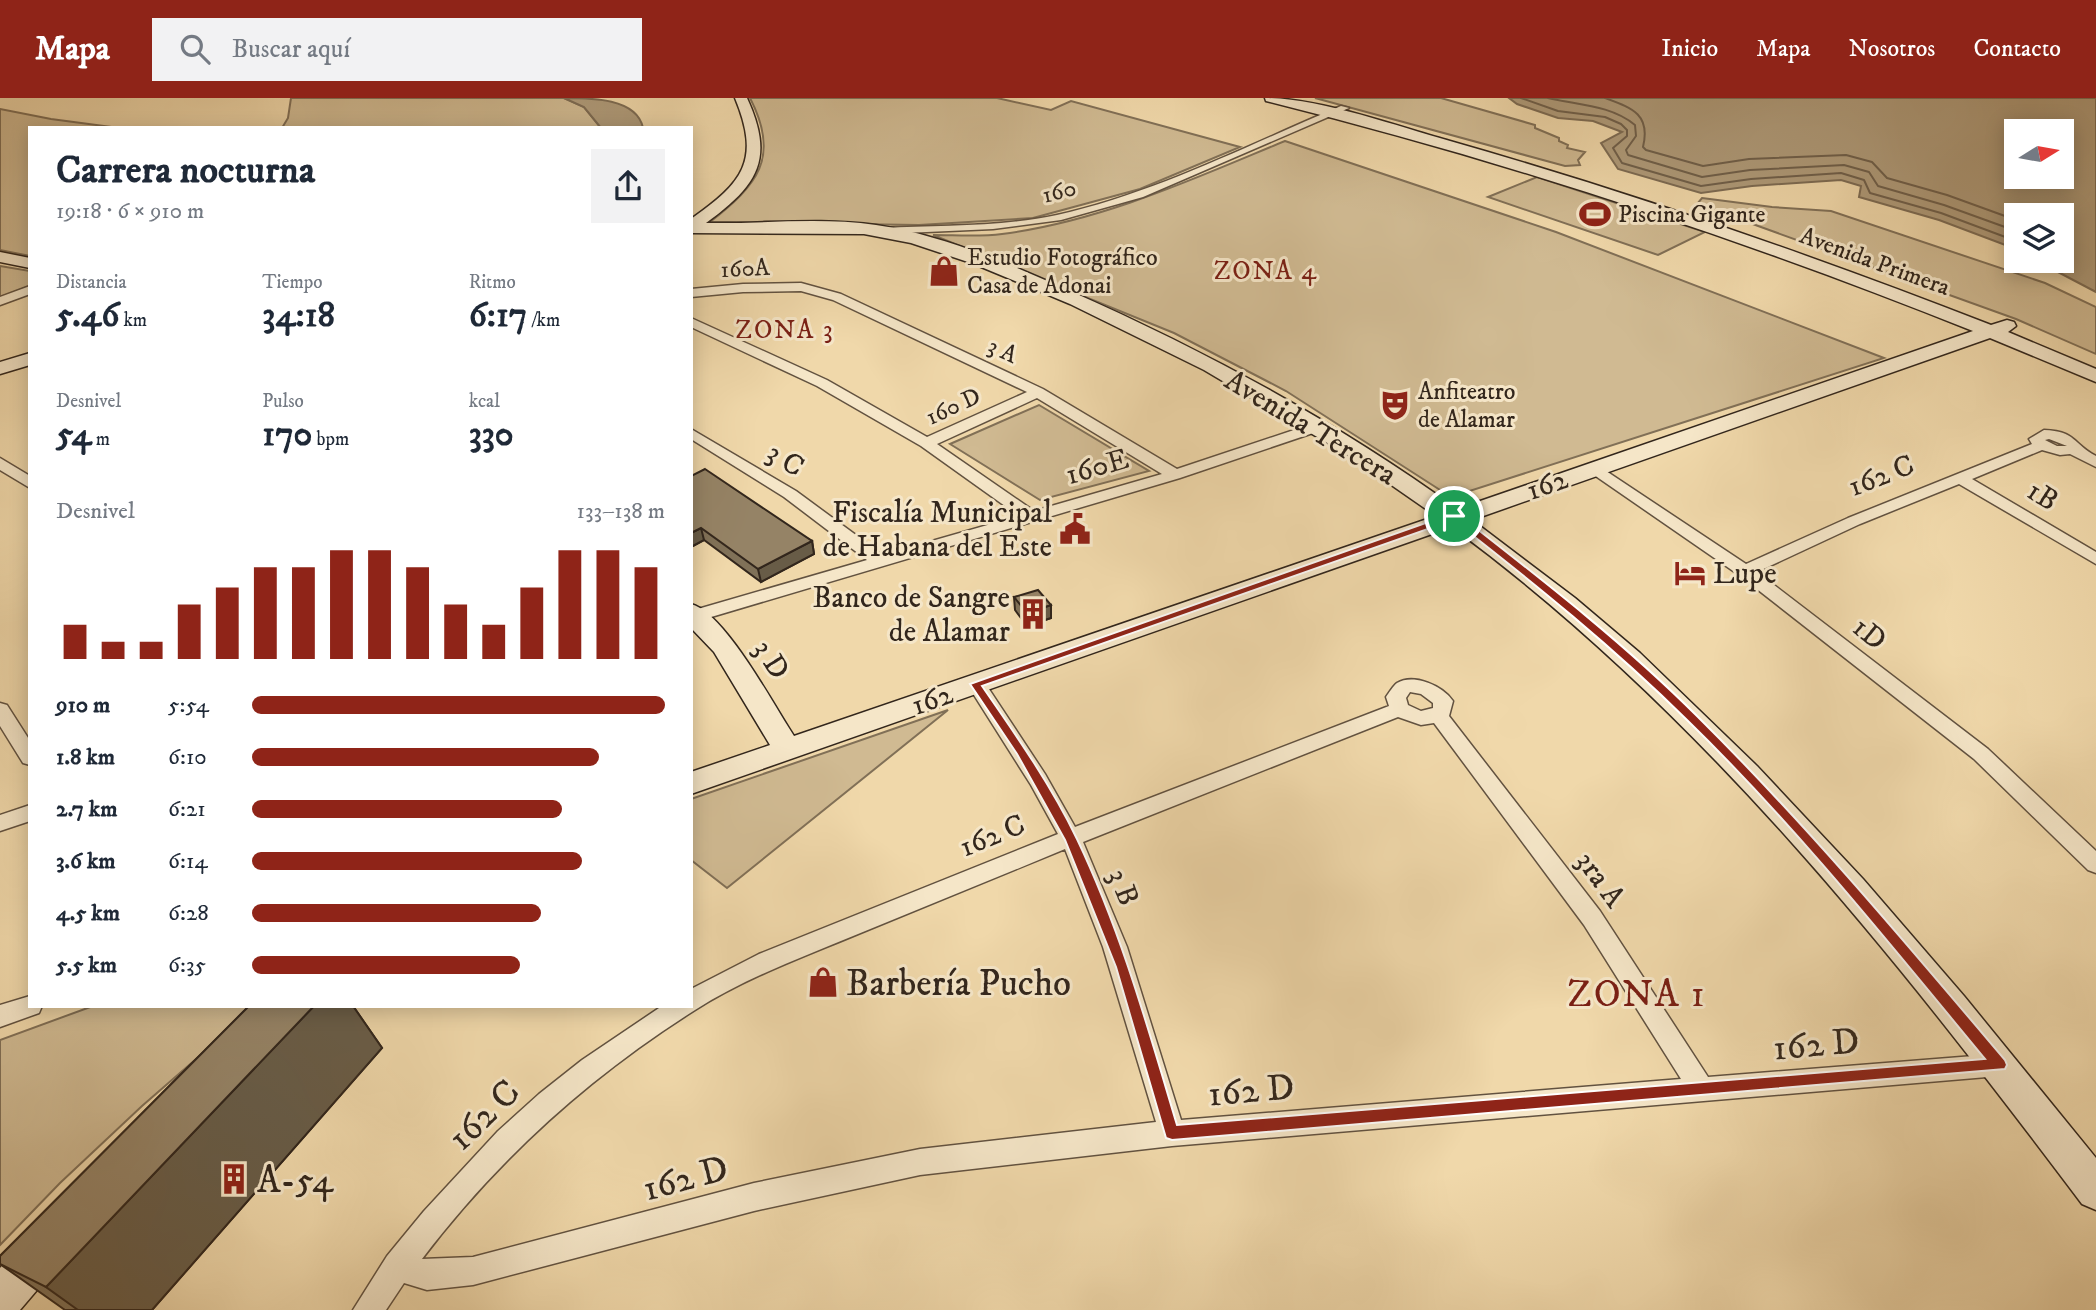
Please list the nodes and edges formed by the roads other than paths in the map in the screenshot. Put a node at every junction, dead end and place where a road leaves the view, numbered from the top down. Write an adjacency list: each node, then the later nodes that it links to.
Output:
1 (726, 98): 6 (street)
2 (741, 98): 9 (street)
3 (1271, 98): 5 (street, Avenida Primera)
4 (1300, 98): 5 (street, Avenida Primera)
5 (1339, 110): 12 (street, 160); 21 (street, Avenida Primera)
6 (740, 145)
7 (734, 166): 8 (street)
8 (693, 209)
9 (693, 226)
10 (693, 227): 11 (street, 160)
11 (766, 229): 12 (street, 160); 13 (street, 160)
12 (882, 231): 27 (street, Avenida Tercera)
13 (693, 236)
14 (0, 257): 15 (street)
15 (28, 263)
16 (801, 287): 18 (street, 160A); 26 (street, 3 A)
17 (28, 291): 19 (street)
18 (693, 293)
19 (0, 301)
20 (693, 323): 29 (street)
21 (1999, 328): 23 (street, Avenida Primera); 25 (street, Avenida Primera); 32 (street, 162)
22 (28, 360): 24 (street)
23 (2096, 363)
24 (0, 368)
25 (2096, 376)
26 (1038, 392): 29 (street, 160 D); 33 (street, 3 A)
27 (1317, 427): 33 (street, 160E); 36 (street, Avenida Tercera)
28 (693, 434): 39 (street, 3 C)
29 (926, 443): 37 (street)
30 (2096, 462): 34 (street, 162 C)
31 (0, 463): 35 (street)
32 (1592, 468): 36 (street, 162); 40 (street, 1D)
33 (1175, 475): 37 (street, 160E)
34 (1961, 479): 38 (street, 1B); 40 (street, 162 C)
35 (28, 482)
36 (1454, 516): 43 (street, 162); 58 (street, Avenida Tercera)
37 (1031, 517): 39 (street, 160E)
38 (2096, 559)
39 (881, 562): 41 (street, 160E)
40 (1745, 571): 53 (street, 1D)
41 (693, 615)
42 (693, 616): 47 (street, 3 D)
43 (976, 684): 47 (street, 162); 52 (street, 3 B)
44 (1400, 709): 46 (street); 46 (street); 52 (street, 162 C)
45 (0, 710): 48 (street)
46 (1438, 715): 59 (street, 3ra A)
47 (787, 749): 49 (street, 162)
48 (28, 755)
49 (693, 782)
50 (28, 814): 51 (street)
51 (0, 823)
52 (1071, 839): 54 (street, 162 C); 60 (street, 3 B)
53 (2096, 864)
54 (693, 1000)
55 (28, 1007): 57 (street)
56 (680, 1008): 63 (street, 162 C)
57 (0, 1016)
58 (1999, 1065): 59 (street, 162 D); 61 (street, Avenida Tercera)
59 (1701, 1089): 60 (street, 162 D)
60 (1172, 1133): 63 (street, 162 D)
61 (2096, 1190)
62 (69, 1220): 64 (street)
63 (397, 1266): 65 (street, 162 C)
64 (0, 1301)
65 (368, 1310)

